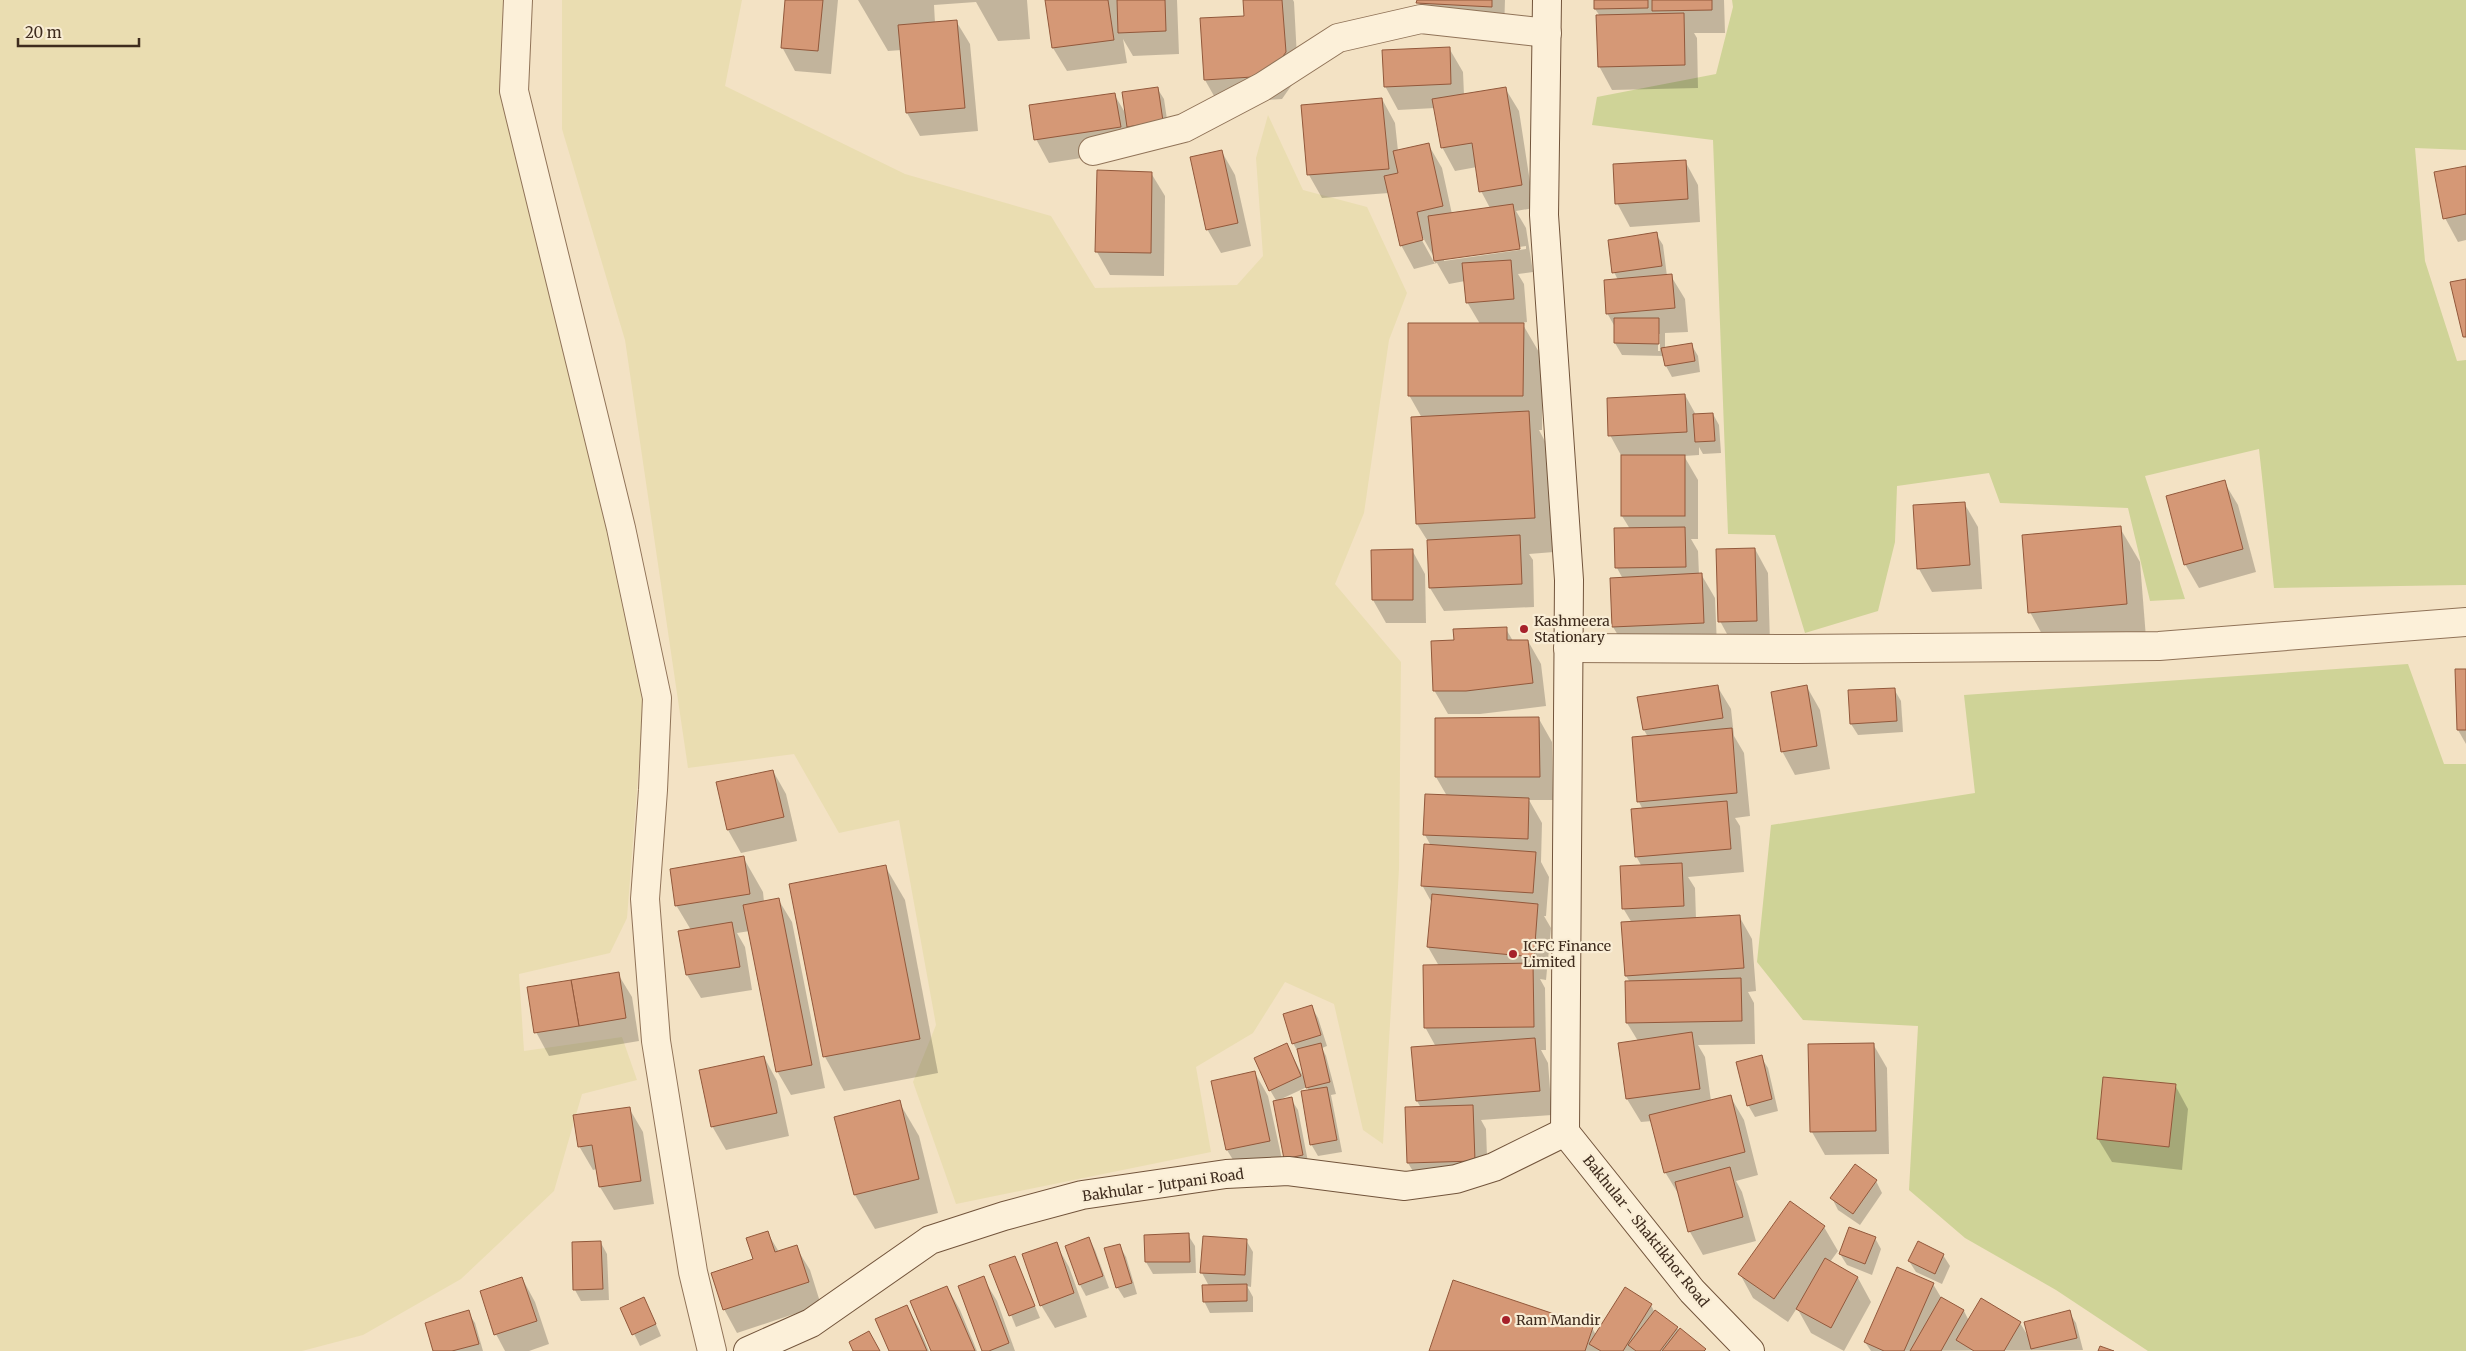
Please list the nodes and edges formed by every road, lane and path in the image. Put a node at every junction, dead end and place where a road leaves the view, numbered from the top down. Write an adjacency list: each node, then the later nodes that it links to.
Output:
1 (518, 0): 8 (street)
2 (1547, 0): 3 (street)
3 (1547, 34): 4 (street); 6 (street)
4 (1093, 151)
5 (2466, 622): 6 (street)
6 (1568, 648): 7 (street)
7 (1565, 1132): 9 (street, Bakhular - Jutpani Road); 10 (street, Bakhular - Shaktikhor Road)
8 (712, 1351)
9 (748, 1351)
10 (1750, 1351)

